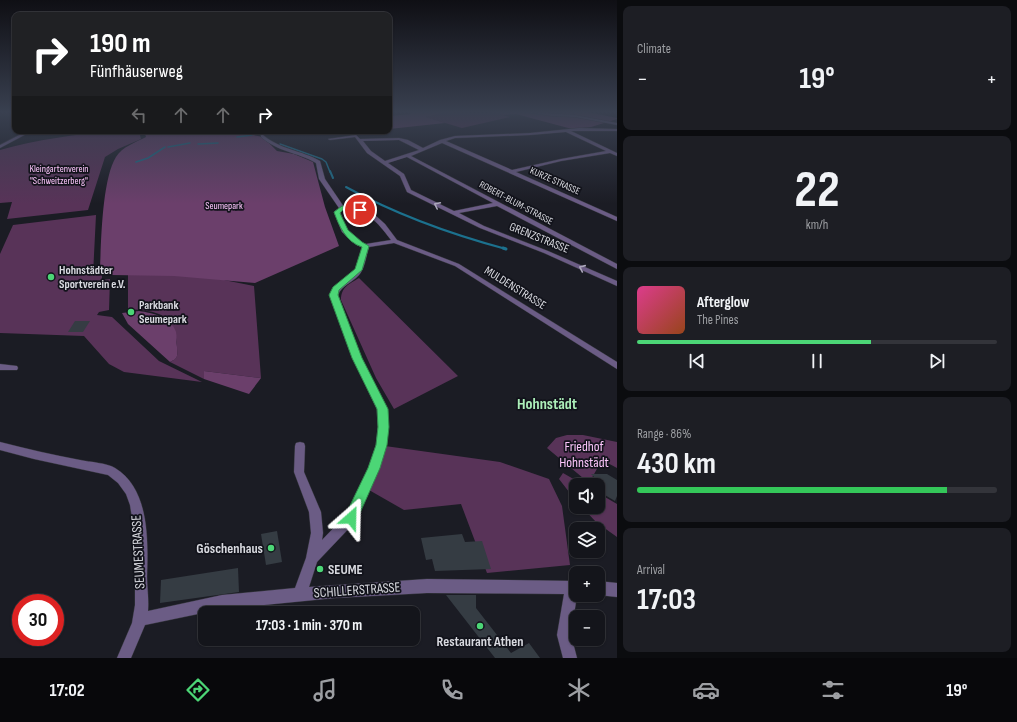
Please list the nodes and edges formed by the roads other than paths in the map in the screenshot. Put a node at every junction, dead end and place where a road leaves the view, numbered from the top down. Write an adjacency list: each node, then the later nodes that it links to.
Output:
1 (272, 143): 14 (street)
2 (360, 143): 11 (street, GRENZSTRASSE)
3 (408, 143): 7 (street)
4 (438, 143): 7 (street)
5 (446, 143): 12 (street, KURZE STRASSE)
6 (592, 143): 8 (street)
7 (423, 150): 9 (street)
8 (611, 152): 10 (street); 12 (street)
9 (406, 155): 11 (street); 13 (street, ROBERT-BLUM-STRASSE)
10 (617, 155)
11 (385, 162): 15 (street, GRENZSTRASSE, one-way to 11)
12 (512, 172): 16 (street, KURZE STRASSE)
13 (497, 204): 15 (street); 19 (street, ROBERT-BLUM-STRASSE)
14 (342, 208): 17 (street); 18 (street)
15 (453, 213): 20 (street, GRENZSTRASSE, one-way to 15)
16 (617, 219)
17 (394, 241): 18 (street); 21 (street, MULDENSTRASSE)
18 (366, 246): 26 (street)
19 (617, 267)
20 (617, 284)
21 (617, 366)
22 (0, 367): 23 (street)
23 (14, 368)
24 (0, 446): 32 (street, SEUMESTRASSE)
25 (300, 446): 26 (street)
26 (312, 558): 30 (street)
27 (569, 588): 30 (street, SCHILLERSTRASSE)
28 (605, 589): 29 (street)
29 (617, 590)
30 (300, 593): 32 (street, SCHILLERSTRASSE)
31 (570, 602): 34 (street)
32 (140, 619): 33 (street, SEUMESTRASSE)
33 (124, 658)
34 (570, 658)

